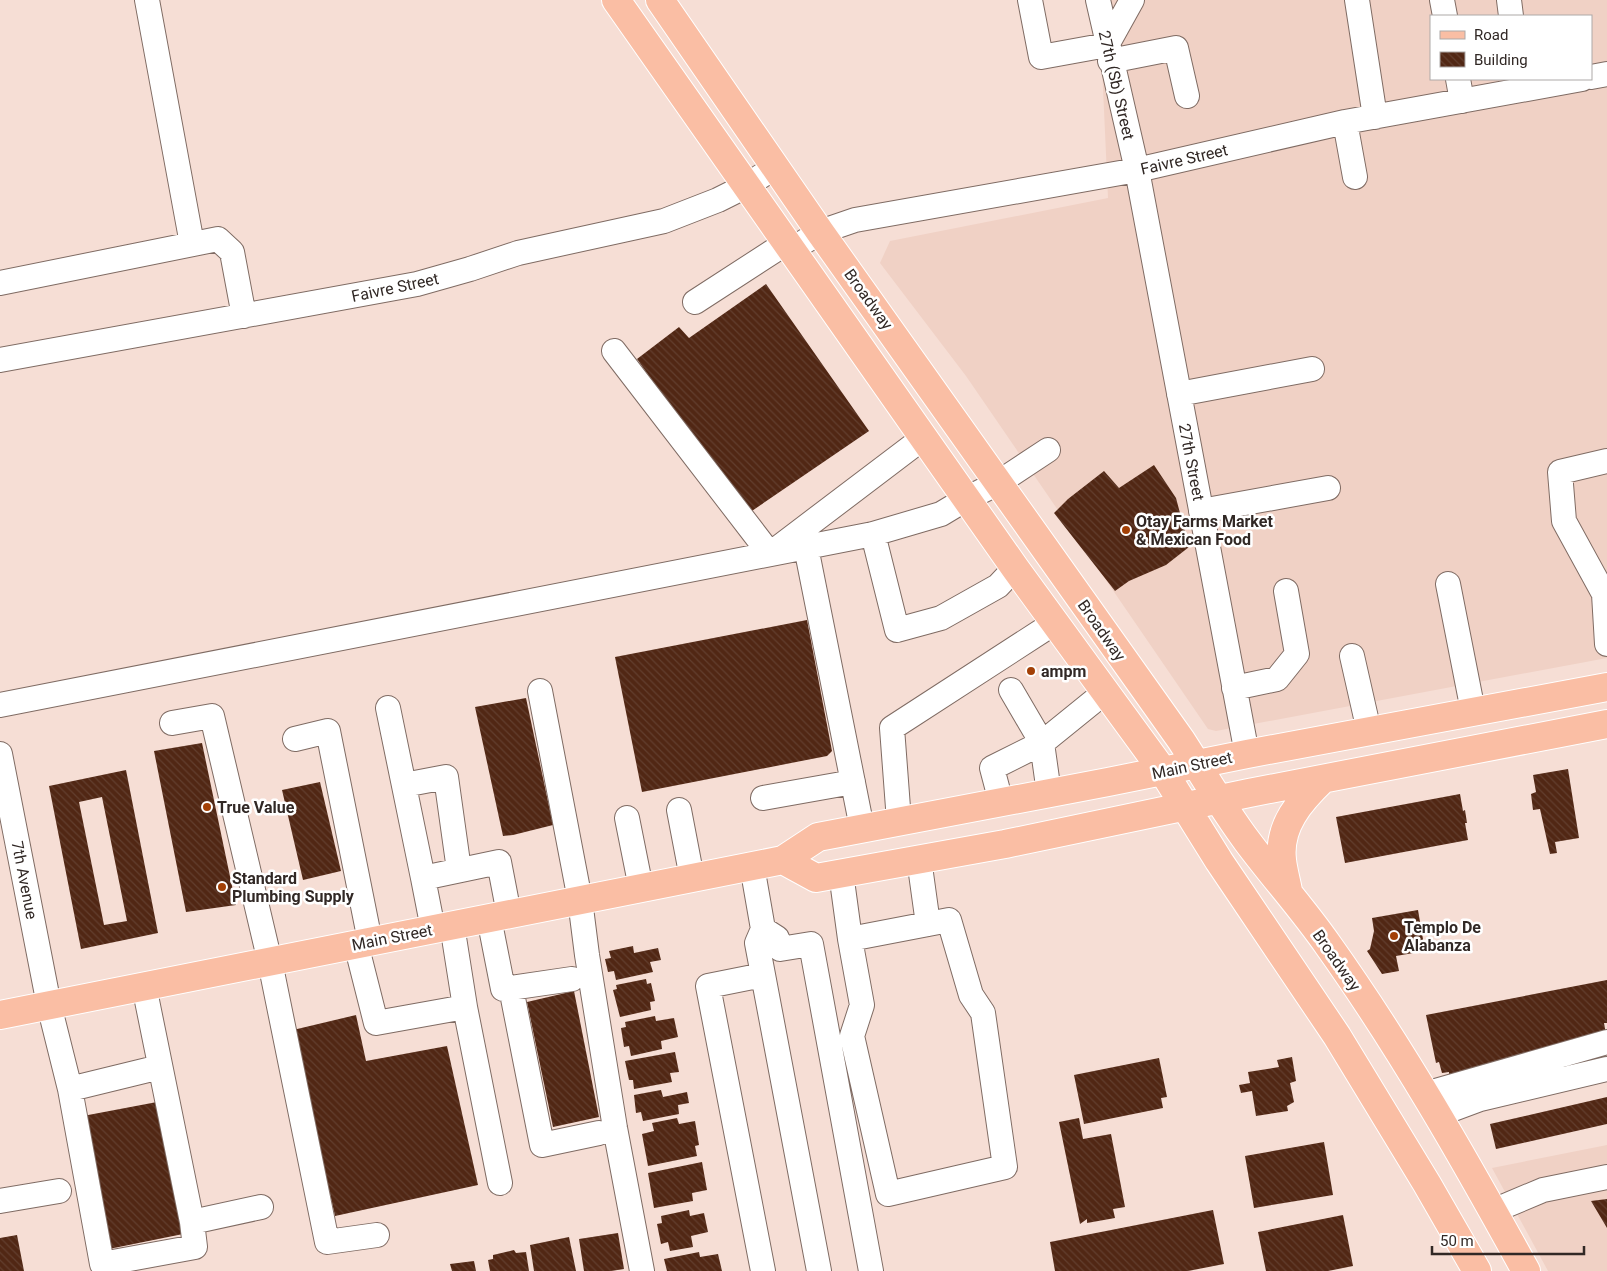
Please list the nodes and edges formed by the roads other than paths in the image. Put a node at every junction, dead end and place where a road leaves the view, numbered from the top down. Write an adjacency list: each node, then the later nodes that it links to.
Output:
1 (147, 0): 26 (street)
2 (616, 0): 24 (main road, Broadway)
3 (660, 0): 21 (main road, Broadway)
4 (1030, 0): 12 (street)
5 (1098, 0): 12 (street, 27th (Sb) Street)
6 (1132, 0): 12 (street)
7 (1357, 0): 19 (street)
8 (1442, 0): 10 (street)
9 (1508, 0): 11 (street)
10 (1445, 15)
11 (1512, 15)
12 (1109, 53): 18 (street); 22 (street, 27th (Sb) Street)
13 (1607, 74): 14 (street)
14 (1592, 77)
15 (1570, 80): 16 (street, Faivre Street)
16 (1524, 84): 17 (street, Faivre Street)
17 (1460, 90): 19 (street, Faivre Street)
18 (1187, 96)
19 (1375, 117): 20 (street, Faivre Street)
20 (1345, 122): 22 (street, Faivre Street); 23 (street)
21 (775, 167): 24 (street, Faivre Street); 25 (main road, Broadway)
22 (1137, 170): 25 (street, Faivre Street); 34 (street, 27th Street)
23 (1356, 177)
24 (746, 186): 27 (main road, Broadway); 30 (street, Faivre Street)
25 (820, 232): 27 (street, Faivre Street); 38 (main road, Broadway)
26 (192, 244): 28 (street); 30 (street)
27 (788, 247): 29 (street, Faivre Street); 35 (main road, Broadway)
28 (0, 283)
29 (695, 302)
30 (244, 316): 32 (street, Faivre Street)
31 (614, 351): 44 (street)
32 (0, 360)
33 (1312, 369): 34 (street)
34 (1179, 394): 41 (street, 27th Street)
35 (923, 438): 40 (main road, Broadway); 44 (street)
36 (1048, 450): 38 (street)
37 (1607, 461): 48 (street)
38 (998, 483): 40 (street); 67 (main road, Broadway)
39 (1328, 488): 41 (street)
40 (966, 499): 42 (street); 45 (main road, Broadway)
41 (1201, 511): 53 (street, 27th Street)
42 (873, 534): 43 (street); 45 (street)
43 (806, 547): 44 (street); 70 (street)
44 (770, 554): 57 (street)
45 (1015, 568): 49 (main road, Broadway)
46 (1448, 584): 59 (street)
47 (1286, 591): 53 (street)
48 (1606, 593): 50 (street)
49 (1054, 623): 56 (main road, Broadway); 80 (street)
50 (1607, 644)
51 (1352, 656): 62 (street)
52 (1607, 687): 59 (main road, Main Street)
53 (1234, 688): 66 (street, 27th Street)
54 (1011, 690): 64 (street)
55 (540, 691): 91 (street)
56 (1105, 692): 64 (street); 68 (main road, Broadway)
57 (0, 705)
58 (388, 708): 71 (street)
59 (1473, 711): 62 (main road, Main Street)
60 (172, 723): 98 (street)
61 (1607, 724): 69 (main road)
62 (1369, 730): 66 (main road, Main Street)
63 (295, 739): 97 (street)
64 (1042, 743): 73 (street); 76 (street)
65 (0, 754): 72 (street, 7th Avenue)
66 (1247, 754): 67 (main road, Main Street)
67 (1196, 764): 68 (main road, Main Street); 75 (main road, Broadway)
68 (1162, 771): 73 (main road, Main Street); 77 (main road, Broadway)
69 (1323, 779): 75 (main road); 90 (main road)
70 (853, 782): 74 (street); 81 (street)
71 (404, 785): 85 (street); 87 (street)
72 (3, 790): 103 (street, 7th Avenue)
73 (1049, 793): 76 (main road, Main Street)
74 (763, 798)
75 (1218, 800): 77 (main road); 90 (main road, Broadway)
76 (1001, 802): 80 (main road, Main Street)
77 (1184, 807): 82 (main road); 124 (main road, Broadway)
78 (679, 810): 88 (street)
79 (627, 818): 89 (street)
80 (899, 821): 81 (main road, Main Street)
81 (862, 828): 83 (main road, Main Street)
82 (918, 859): 86 (main road); 93 (street)
83 (783, 860): 84 (main road, Main Street); 86 (main road)
84 (752, 866): 88 (main road, Main Street); 95 (street)
85 (459, 870): 87 (street); 92 (street)
86 (841, 873): 96 (street)
87 (423, 878): 94 (street)
88 (692, 878): 89 (main road, Main Street)
89 (641, 888): 91 (main road, Main Street)
90 (1289, 894): 110 (main road, Broadway)
91 (580, 900): 92 (main road, Main Street); 120 (street)
92 (499, 916): 94 (main road, Main Street); 102 (street)
93 (928, 924): 96 (street); 96 (street)
94 (442, 927): 97 (main road, Main Street); 104 (street)
95 (762, 929): 100 (street); 123 (street)
96 (850, 939)
97 (363, 943): 98 (main road, Main Street); 104 (street)
98 (270, 962): 101 (main road, Main Street); 119 (street)
99 (572, 979): 102 (street)
100 (759, 982): 121 (street); 122 (street)
101 (144, 986): 103 (main road, Main Street); 107 (street)
102 (511, 988): 111 (street)
103 (49, 1005): 105 (main road, Main Street); 109 (street, 7th Avenue)
104 (465, 1007): 113 (street)
105 (0, 1014)
106 (1607, 1042): 110 (street)
107 (160, 1067): 109 (street); 118 (street)
108 (1607, 1069): 110 (street)
109 (70, 1088): 118 (street, 7th Avenue)
110 (1431, 1105): 117 (main road, Broadway)
111 (599, 1132)
112 (1607, 1177): 117 (street)
113 (500, 1183)
114 (59, 1191): 115 (street)
115 (0, 1201)
116 (261, 1207): 118 (street)
117 (1493, 1211): 125 (main road, Broadway)
118 (192, 1222)
119 (377, 1236)
120 (642, 1271)
121 (763, 1271)
122 (819, 1271)
123 (871, 1271)
124 (1477, 1271)
125 (1526, 1271)

